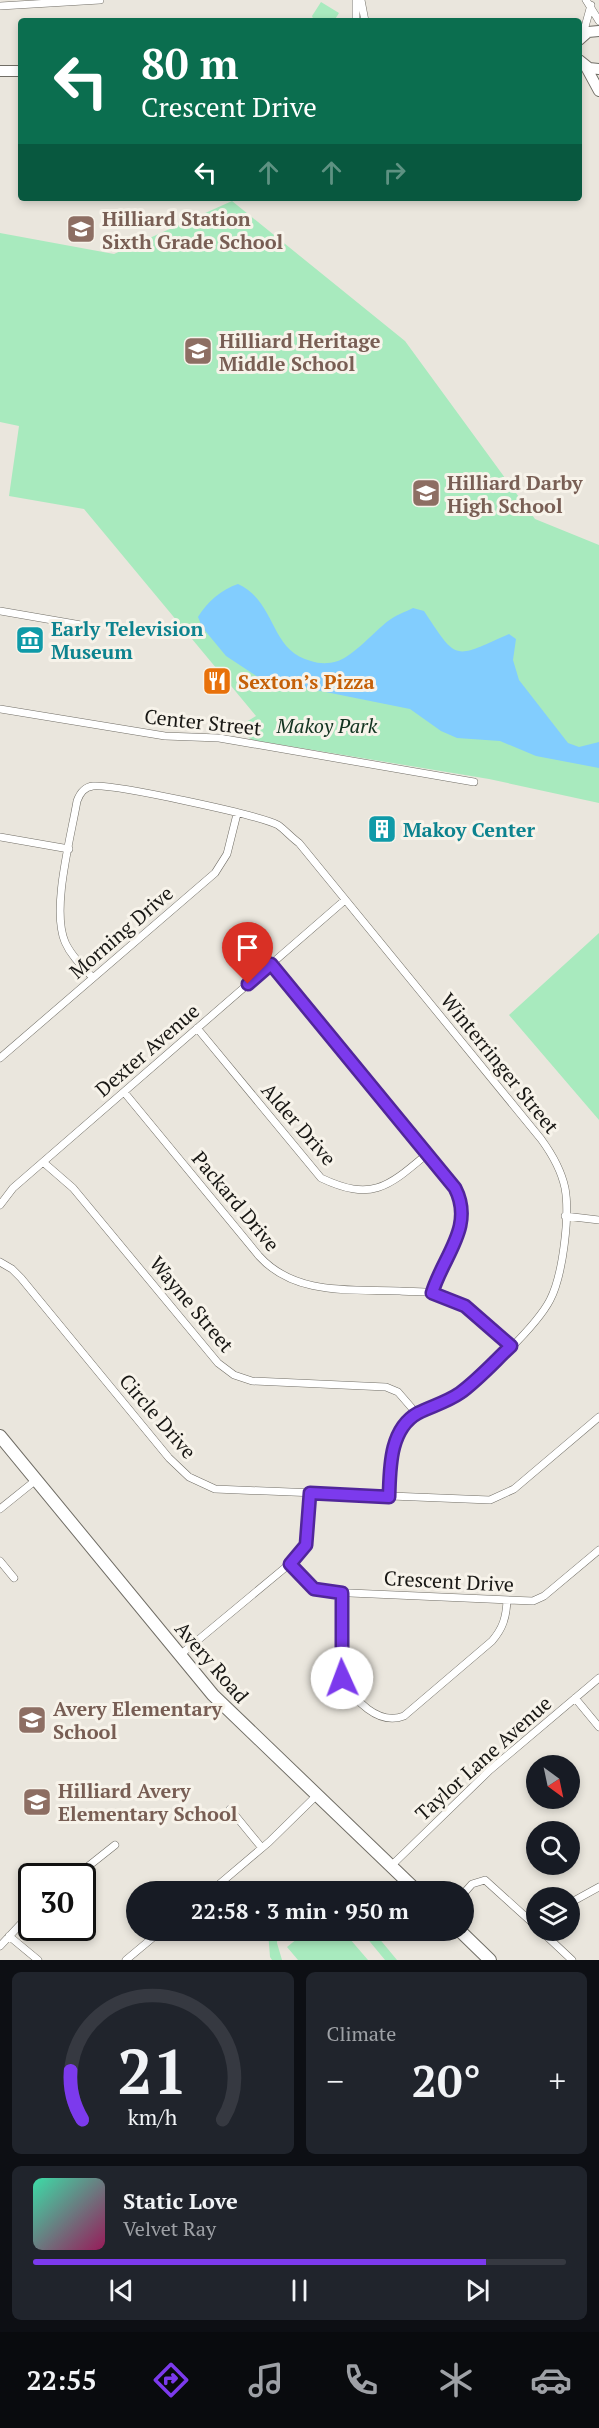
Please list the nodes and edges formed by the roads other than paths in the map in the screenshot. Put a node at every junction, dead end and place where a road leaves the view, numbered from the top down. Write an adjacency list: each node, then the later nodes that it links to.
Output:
1 (100, 0): 5 (street)
2 (356, 0): 6 (street)
3 (361, 0): 7 (street)
4 (588, 3): 8 (street); 9 (street)
5 (0, 6)
6 (356, 18)
7 (364, 18)
8 (599, 21)
9 (582, 29)
10 (599, 31): 11 (main road)
11 (582, 37)
12 (586, 67): 15 (main road)
13 (0, 71): 14 (main road)
14 (18, 71)
15 (599, 91)
16 (0, 611): 17 (street)
17 (81, 625)
18 (0, 709): 19 (street, Center Street)
19 (474, 782)
20 (237, 814): 22 (street, Winterringer Street); 23 (street, Winterringer Street); 25 (street, Morning Drive)
21 (0, 837): 22 (street)
22 (69, 849): 25 (street)
23 (345, 900): 24 (street, Dexter Avenue); 32 (street, Winterringer Street)
24 (271, 964): 26 (street, Dexter Avenue); 29 (street)
25 (93, 978): 27 (street, Morning Drive)
26 (198, 1028): 28 (street, Dexter Avenue); 29 (street, Alder Drive)
27 (0, 1058)
28 (124, 1092): 30 (street, Dexter Avenue); 35 (street, Packard Drive)
29 (428, 1154): 35 (street)
30 (43, 1162): 31 (street, Dexter Avenue); 37 (street, Wayne Street)
31 (0, 1205)
32 (565, 1216): 33 (street); 36 (street, Winterringer Street)
33 (599, 1220)
34 (0, 1262): 41 (street, Circle Drive)
35 (432, 1293): 36 (street, Packard Drive)
36 (511, 1346): 37 (street, Winterringer Street)
37 (417, 1414): 42 (street, Winterringer Street)
38 (599, 1417): 42 (street, Circle Drive)
39 (0, 1436): 40 (main road, Avery Road)
40 (36, 1480): 43 (street); 50 (main road, Avery Road)
41 (310, 1493): 42 (street, Circle Drive); 46 (street)
42 (389, 1497)
43 (0, 1509)
44 (599, 1550): 49 (street, Crescent Drive)
45 (0, 1561): 47 (street)
46 (290, 1564): 48 (street, Crescent Drive); 50 (street)
47 (14, 1578)
48 (342, 1593): 49 (street, Crescent Drive); 49 (street)
49 (507, 1600)
50 (180, 1655): 54 (main road, Avery Road)
51 (599, 1678): 52 (street, Taylor Lane Avenue)
52 (575, 1698): 53 (street); 59 (street, Taylor Lane Avenue)
53 (599, 1727)
54 (316, 1796): 57 (street); 59 (main road, Avery Road)
55 (230, 1809): 57 (street)
56 (115, 1845): 58 (street)
57 (262, 1848): 60 (street)
58 (92, 1863)
59 (391, 1866): 61 (main road, Avery Road)
60 (223, 1881)
61 (407, 1881)
62 (474, 1883): 65 (street)
63 (599, 1887): 64 (street)
64 (580, 1897)
65 (526, 1917)
66 (18, 1927): 67 (street)
67 (9, 1936): 71 (street); 72 (street)
68 (149, 1941): 73 (street)
69 (470, 1941): 74 (main road)
70 (552, 1941): 75 (street)
71 (0, 1946)
72 (38, 1960)
73 (126, 1960)
74 (490, 1960)
75 (572, 1960)

